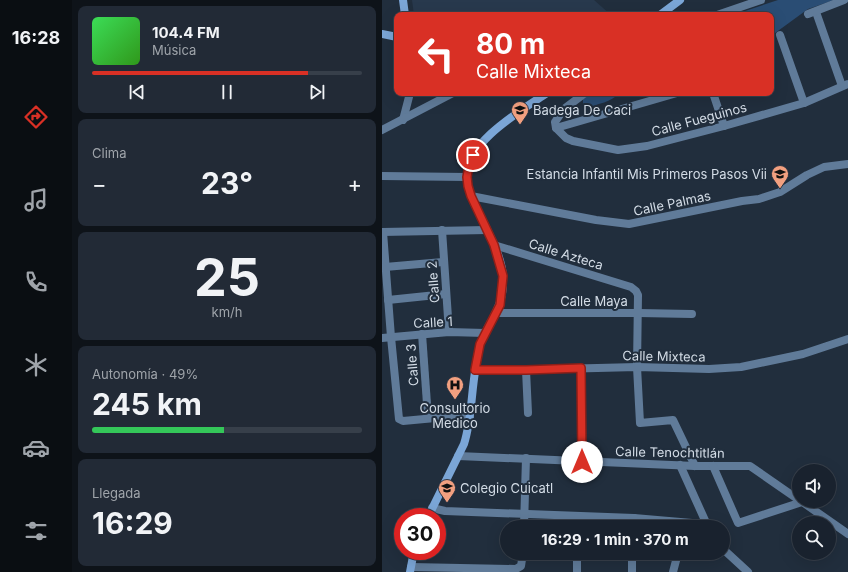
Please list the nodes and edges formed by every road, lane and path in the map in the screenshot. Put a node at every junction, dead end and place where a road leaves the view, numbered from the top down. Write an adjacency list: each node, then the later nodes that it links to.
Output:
1 (403, 0): 6 (main road)
2 (680, 0): 7 (main road)
3 (761, 0): 5 (street)
4 (844, 0): 12 (street)
5 (745, 3): 8 (street)
6 (405, 12)
7 (664, 12)
8 (724, 12)
9 (382, 34): 11 (main road)
10 (780, 35): 19 (street)
11 (394, 36)
12 (845, 85): 19 (street, Calle Fueguinos)
13 (409, 96): 20 (street)
14 (447, 96): 20 (street)
15 (543, 96): 26 (main road)
16 (581, 96): 22 (street)
17 (667, 96): 22 (street)
18 (713, 96): 21 (street)
19 (804, 103): 21 (street, Calle Fueguinos)
20 (403, 120): 23 (street)
21 (724, 126): 22 (street, Calle Fueguinos)
22 (556, 128)
23 (382, 130)
24 (848, 164): 27 (street, Calle Palmas)
25 (382, 176): 26 (street)
26 (467, 177): 27 (main road)
27 (471, 196): 29 (main road)
28 (442, 230): 29 (street); 30 (street); 32 (street, Calle 2)
29 (487, 230): 31 (main road)
30 (383, 232): 33 (street)
31 (494, 245): 36 (street, Calle Azteca); 37 (main road)
32 (443, 262): 33 (street); 34 (street, Calle 2)
33 (385, 267): 35 (street)
34 (446, 294): 35 (street); 39 (street, Calle 2)
35 (388, 300): 42 (street)
36 (639, 313): 37 (street, Calle Maya); 38 (street, Calle Maya); 45 (street)
37 (496, 314): 40 (main road)
38 (692, 314)
39 (449, 332): 40 (street, Calle 1); 41 (street, Calle 1)
40 (485, 333): 47 (main road)
41 (422, 334): 42 (street, Calle 1); 51 (street, Calle 3)
42 (391, 337): 43 (street, Calle 1); 51 (street)
43 (382, 338)
44 (848, 338): 45 (street, Calle Mixteca)
45 (637, 367): 46 (street, Calle Mixteca); 56 (street)
46 (581, 368): 48 (street, Calle Mixteca); 54 (street)
47 (475, 370): 48 (street, Calle Mixteca); 50 (main road)
48 (526, 370): 49 (street)
49 (528, 413)
50 (470, 417): 51 (street); 52 (main road)
51 (428, 418)
52 (458, 456): 53 (street, Calle Tenochtitlán); 60 (main road)
53 (526, 458): 54 (street, Calle Tenochtitlán); 64 (street)
54 (582, 462): 55 (street, Calle Tenochtitlán)
55 (680, 465): 56 (street, Calle Tenochtitlán); 63 (street)
56 (695, 466): 57 (street, Calle Tenochtitlán)
57 (713, 466): 58 (street, Calle Tenochtitlán); 59 (street)
58 (792, 495)
59 (792, 504)
60 (432, 508)
61 (811, 508): 70 (street, Calle Tenochtitlán)
62 (446, 511): 64 (street)
63 (701, 514): 68 (street); 69 (street)
64 (525, 515): 65 (street); 66 (street)
65 (578, 517): 67 (street)
66 (525, 520)
67 (606, 520)
68 (696, 520)
69 (704, 520)
70 (848, 534)
71 (730, 555): 81 (street)
72 (413, 560): 77 (main road)
73 (522, 560): 77 (street)
74 (577, 560): 78 (street)
75 (632, 560): 79 (street)
76 (676, 560): 80 (street)
77 (411, 570)
78 (577, 572)
79 (632, 572)
80 (673, 572)
81 (748, 572)

